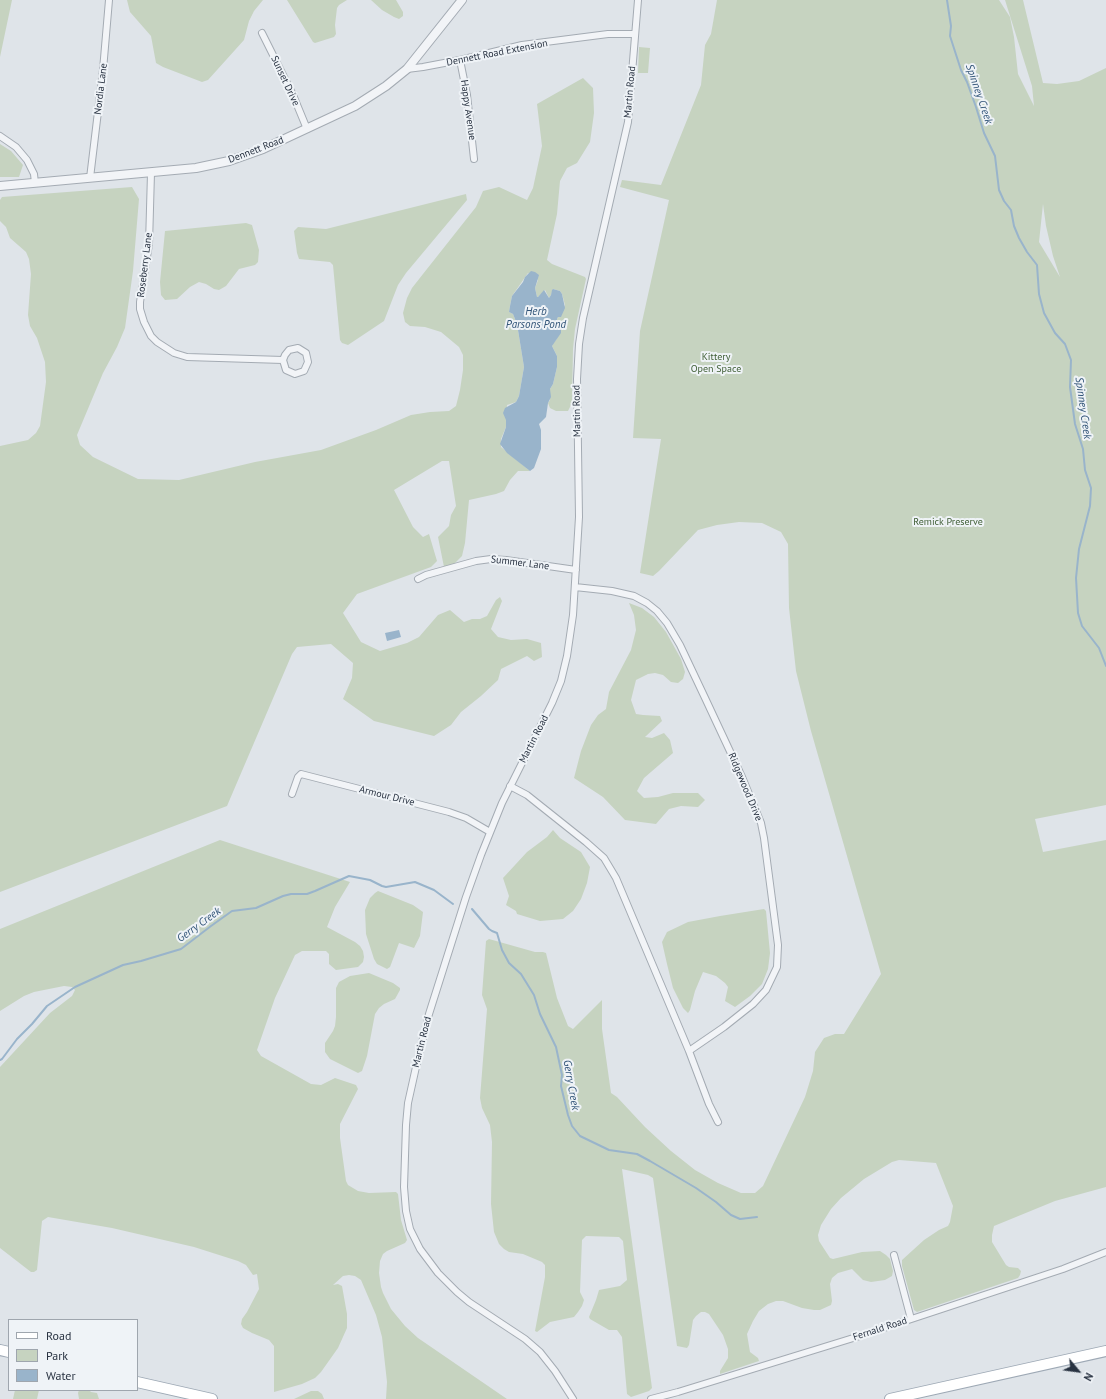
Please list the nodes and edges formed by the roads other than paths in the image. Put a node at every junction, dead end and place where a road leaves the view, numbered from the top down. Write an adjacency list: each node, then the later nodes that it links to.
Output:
1 (109, 0): 12 (street, Nordia Lane)
2 (462, 0): 7 (street, Dennett Road)
3 (638, 0): 5 (street, Martin Road)
4 (262, 33): 8 (street, Sunset Drive)
5 (634, 34): 6 (street, Dennett Road Extension); 16 (street, Martin Road)
6 (460, 60): 7 (street, Dennett Road Extension); 10 (street, Happy Avenue)
7 (407, 69): 8 (street, Dennett Road)
8 (307, 129): 11 (street, Dennett Road)
9 (0, 136): 13 (street)
10 (474, 159)
11 (151, 173): 12 (street, Dennett Road); 15 (street, Roseberry Lane)
12 (90, 178): 13 (street, Dennett Road)
13 (35, 183): 14 (street, Dennett Road)
14 (0, 186)
15 (283, 360): 15 (street)
16 (576, 570): 17 (street, Summer Lane); 18 (street, Martin Road)
17 (418, 579)
18 (575, 587): 19 (street, Martin Road); 22 (street, Ridgewood Drive)
19 (510, 786): 21 (street, Martin Road); 22 (street)
20 (292, 794): 21 (street, Armour Drive)
21 (490, 832): 30 (street, Martin Road)
22 (688, 1051): 23 (street)
23 (718, 1122)
24 (1106, 1252): 26 (street, Fernald Road)
25 (894, 1255): 26 (street)
26 (910, 1319): 31 (street, Fernald Road)
27 (1106, 1351): 32 (main road)
28 (138, 1382): 29 (main road)
29 (212, 1399)
30 (573, 1399)
31 (651, 1399)
32 (890, 1399)

